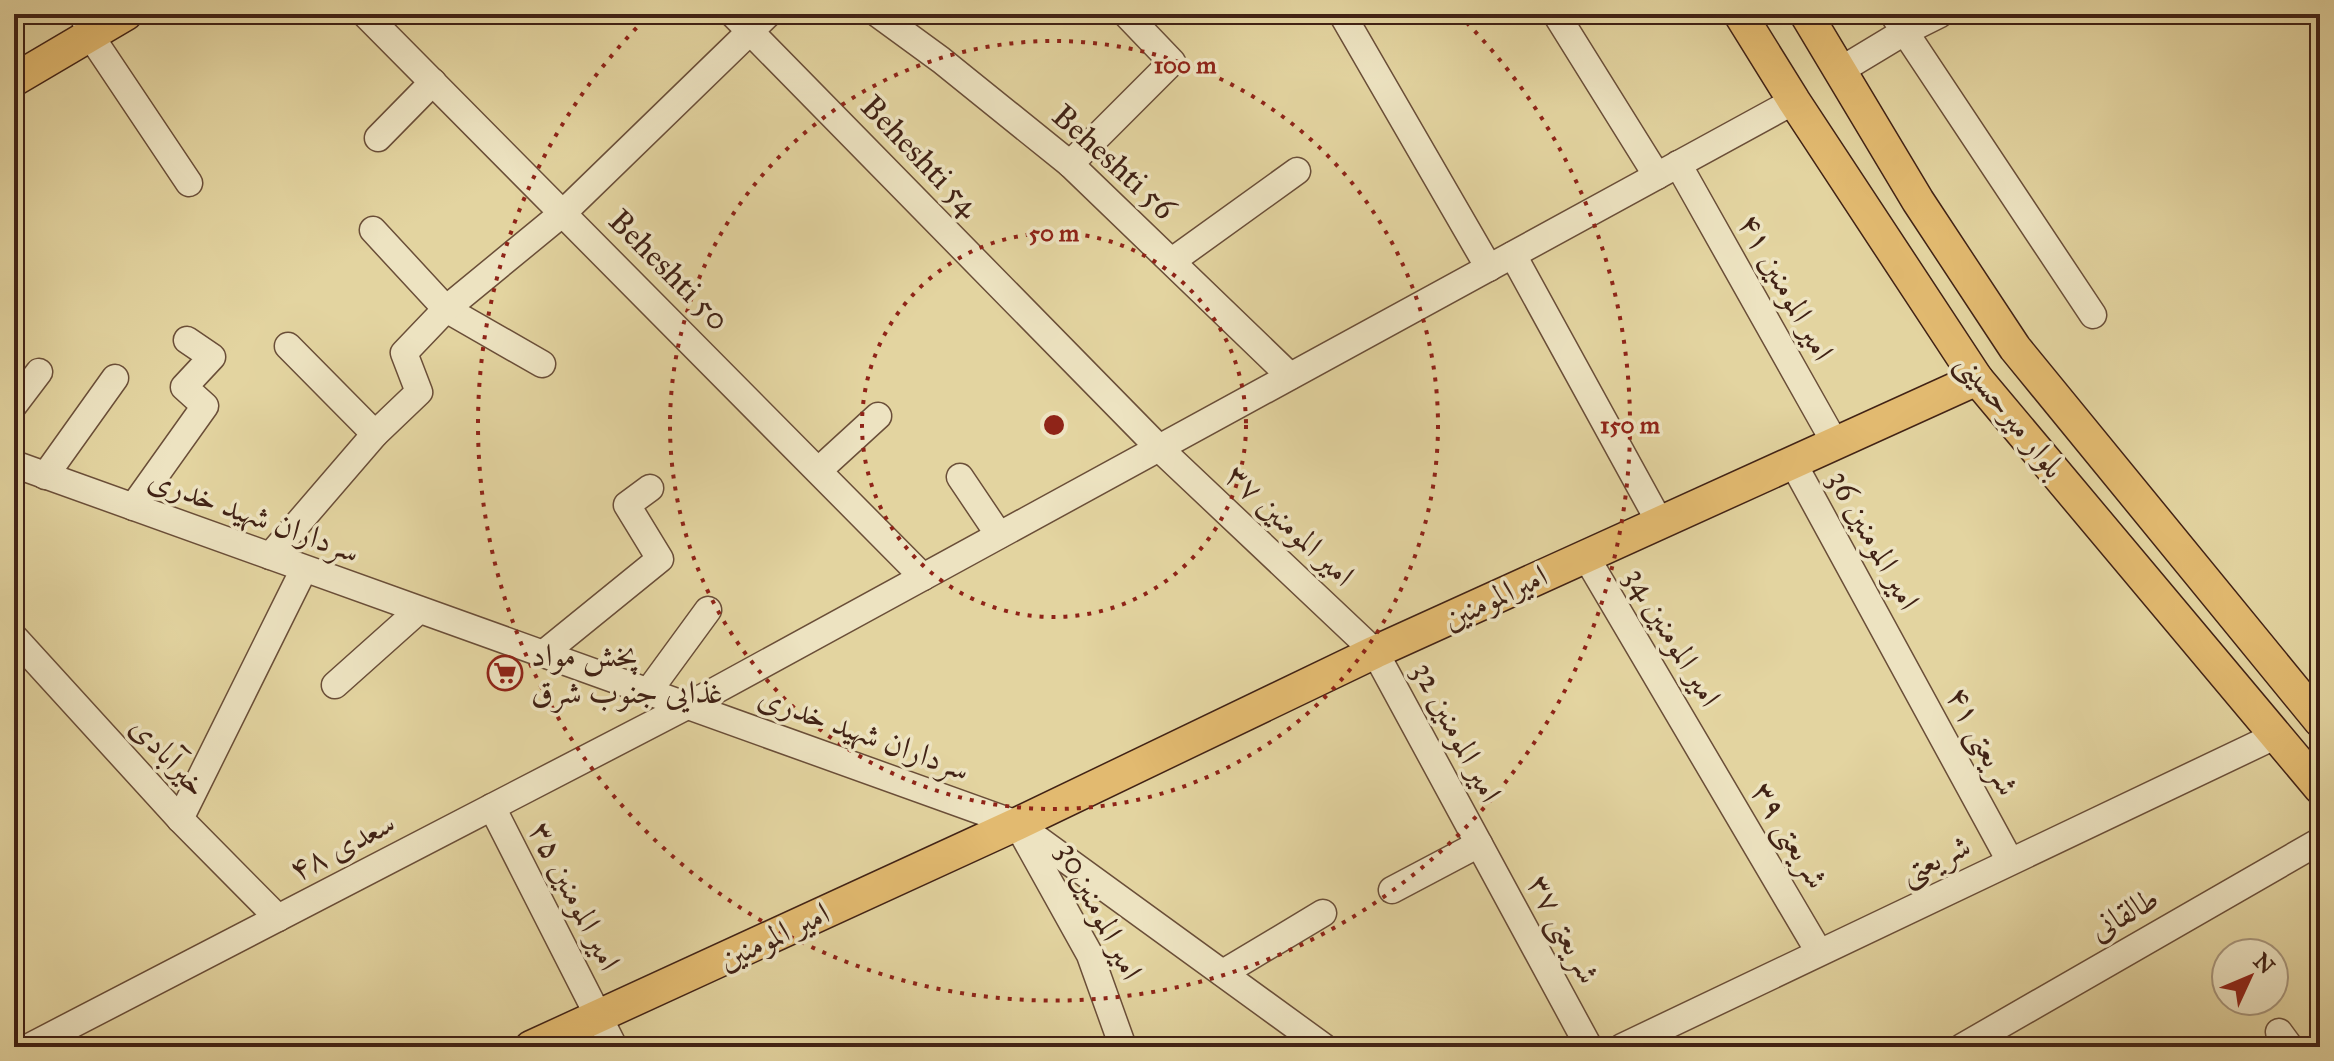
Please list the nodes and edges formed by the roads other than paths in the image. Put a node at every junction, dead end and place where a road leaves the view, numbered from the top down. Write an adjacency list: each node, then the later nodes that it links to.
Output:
1 (126, 14): 12 (main road)
2 (365, 14): 15 (street, Beheshti 50)
3 (878, 14): 18 (street, Beheshti 56)
4 (1126, 14): 18 (street)
5 (1342, 14): 26 (street)
6 (1556, 14): 19 (street, امیر المومنین ۴۱)
7 (1740, 14): 16 (main road, بلوار میرحسینی)
8 (1806, 14): 13 (main road, بلوار میرحسینی)
9 (1940, 14): 11 (street)
10 (750, 20): 22 (street); 40 (street, Beheshti 54)
11 (1898, 23): 13 (street); 28 (street)
12 (87, 24): 14 (main road); 21 (street)
13 (1841, 70): 63 (main road, بلوار میرحسینی)
14 (14, 80)
15 (433, 82): 17 (street); 22 (street, Beheshti 50)
16 (1794, 101): 19 (street, سعدی ۴۸); 35 (main road, بلوار میرحسینی)
17 (378, 138)
18 (1070, 164): 25 (street, Beheshti 56)
19 (1667, 170): 24 (street, سعدی ۴۸); 39 (street, امیر المومنین ۴۱)
20 (1297, 171): 25 (street)
21 (189, 183)
22 (564, 212): 27 (street); 43 (street, Beheshti 50)
23 (373, 230): 27 (street)
24 (1513, 255): 26 (street, سعدی ۴۸); 48 (street)
25 (1172, 261): 33 (street, Beheshti 56)
26 (1489, 268): 33 (street, سعدی ۴۸)
27 (446, 309): 31 (street); 38 (street)
28 (2093, 315)
29 (187, 340): 47 (street)
30 (288, 346): 38 (street)
31 (542, 364)
32 (39, 372): 36 (street)
33 (1290, 376): 40 (street, سعدی ۴۸)
34 (115, 378): 44 (street)
35 (1977, 379): 39 (main road, امیرالمومنین); 64 (main road, بلوار میرحسینی)
36 (14, 405)
37 (878, 416): 43 (street)
38 (375, 434): 51 (street)
39 (1835, 443): 41 (main road, امیرالمومنین)
40 (1159, 448): 49 (street, سعدی ۴۸); 57 (street, امیر المومنین ۳۷)
41 (1792, 461): 48 (main road, امیرالمومنین); 58 (street, امیر المومنین 36)
42 (14, 464): 44 (street, سرداران شهید خدری)
43 (819, 470): 53 (street, Beheshti 50)
44 (45, 476): 47 (street, سرداران شهید خدری)
45 (960, 477): 49 (street)
46 (650, 488): 59 (street)
47 (133, 507): 51 (street, سرداران شهید خدری)
48 (1659, 521): 50 (main road, امیرالمومنین)
49 (999, 535): 53 (street, سعدی ۴۸)
50 (1585, 555): 57 (main road, امیرالمومنین); 65 (street, امیر المومنین 34)
51 (270, 556): 52 (street, سرداران شهید خدری)
52 (304, 569): 54 (street, سرداران شهید خدری); 68 (street)
53 (923, 577): 62 (street, سعدی ۴۸)
54 (419, 610): 59 (street, سرداران شهید خدری); 60 (street)
55 (708, 610): 61 (street)
56 (14, 637): 68 (street, خیرآبادی)
57 (1375, 652): 69 (main road, امیرالمومنین); 71 (street, امیر المومنین 32)
58 (1897, 652): 72 (street, شریعتی ۴۱)
59 (543, 654): 61 (street, سرداران شهید خدری)
60 (335, 685)
61 (648, 692): 62 (street, سرداران شهید خدری)
62 (687, 706): 67 (street, سعدی ۴۸); 69 (street, سرداران شهید خدری)
63 (2319, 717)
64 (2277, 735): 66 (main road, بلوار میرحسینی); 72 (street, شریعتی)
65 (1702, 753): 76 (street, شریعتی ۳۹)
66 (2320, 788)
67 (492, 807): 75 (street, سعدی ۴۸); 78 (street, امیر المومنین ۳۵)
68 (180, 819): 75 (street, خیرآبادی)
69 (1017, 824): 77 (street, سرداران شهید خدری); 78 (main road, امیر المومنین); 79 (street, امیر المومنین30)
70 (2320, 841): 86 (street, طالقانی)
71 (1479, 844): 73 (street); 84 (street, شریعتی ۳۷)
72 (2010, 861): 76 (street, شریعتی)
73 (1392, 890)
74 (1323, 913): 77 (street)
75 (278, 918): 80 (street, سعدی ۴۸)
76 (1819, 952): 85 (street, شریعتی)
77 (1223, 973): 83 (street, سرداران شهید خدری)
78 (598, 1017): 81 (main road, امیر المومنین); 82 (street, امیر المومنین ۳۵)
79 (1121, 1038)
80 (29, 1047)
81 (531, 1047)
82 (614, 1047)
83 (1324, 1047)
84 (1589, 1047)
85 (1622, 1047)
86 (1962, 1047)

